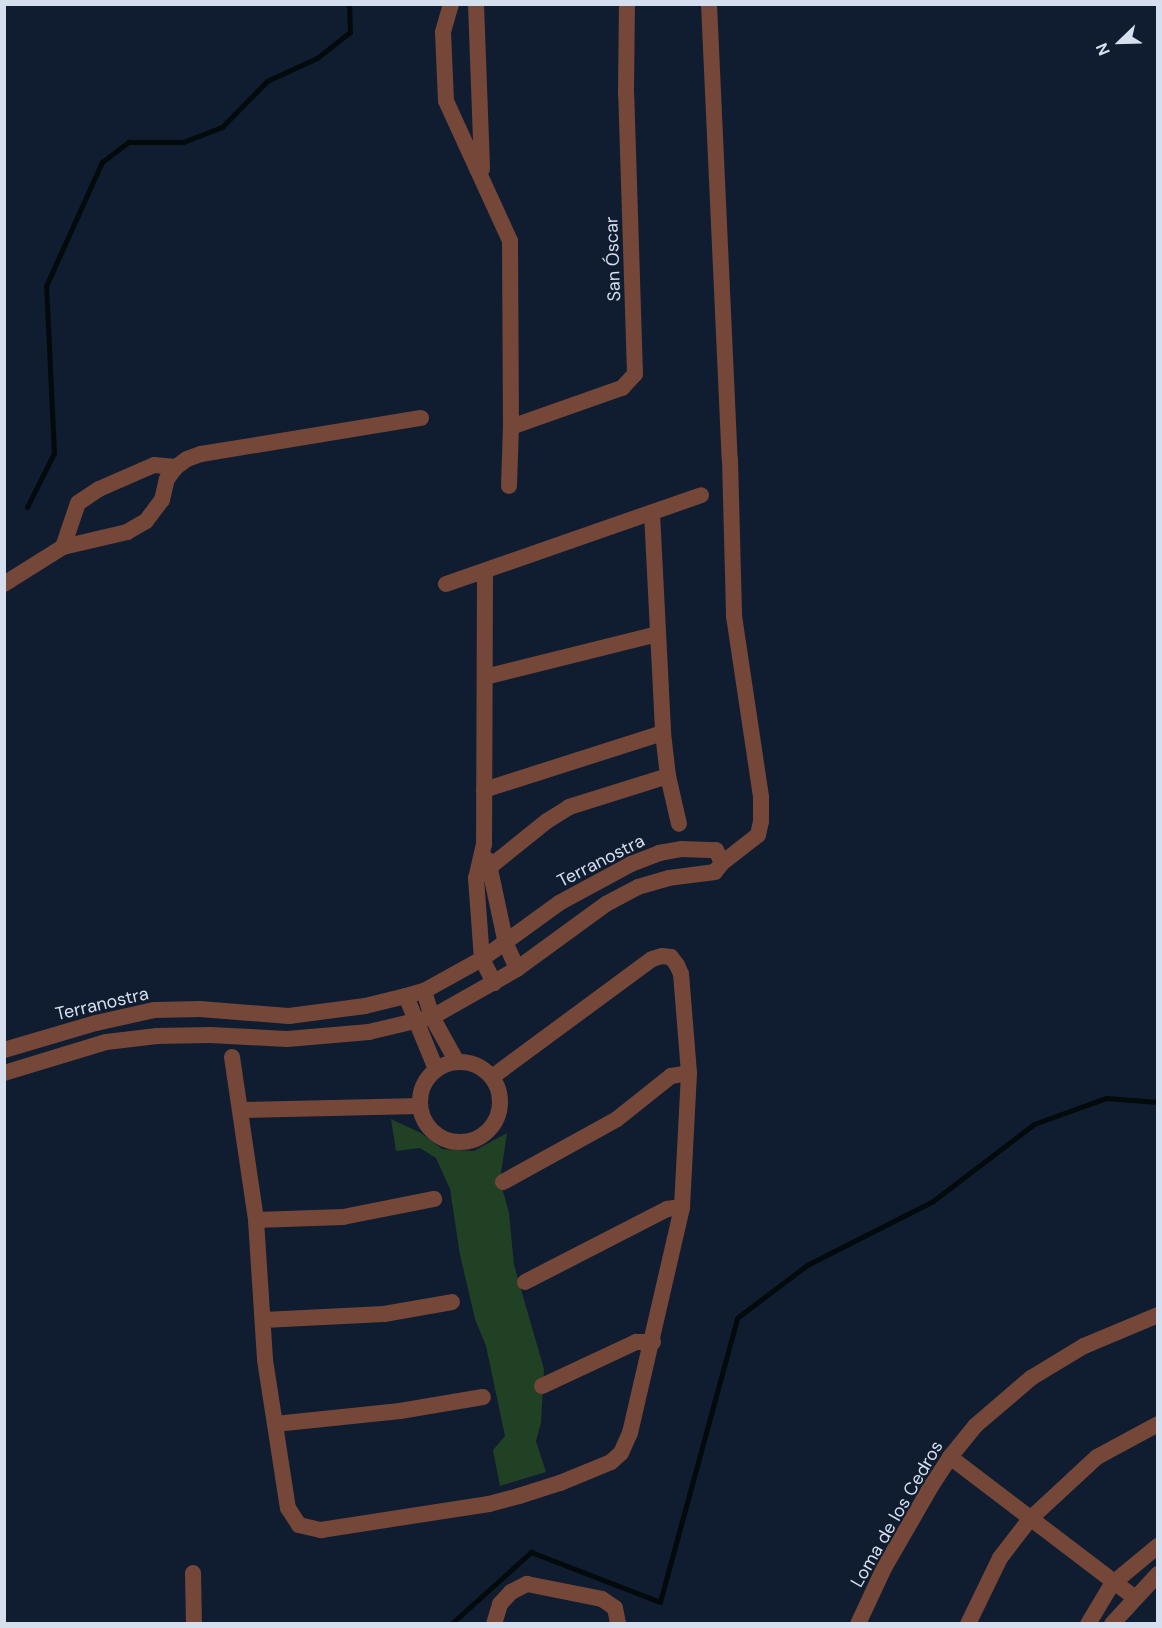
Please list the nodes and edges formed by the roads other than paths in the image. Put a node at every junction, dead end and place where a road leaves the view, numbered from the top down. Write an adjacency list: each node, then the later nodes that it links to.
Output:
1 (451, 4): 5 (street)
2 (476, 4): 5 (street)
3 (627, 4): 7 (street, San Óscar)
4 (709, 4): 22 (street)
5 (482, 174): 7 (street)
6 (421, 418): 8 (street)
7 (511, 427): 9 (street)
8 (176, 467): 12 (street); 12 (street)
9 (509, 486)
10 (701, 495): 11 (street)
11 (652, 513): 13 (street); 16 (street)
12 (63, 547): 14 (street)
13 (485, 571): 15 (street); 17 (street)
14 (4, 584)
15 (446, 584)
16 (657, 634): 17 (street); 18 (street)
17 (485, 677): 20 (street)
18 (663, 733): 19 (street); 20 (street)
19 (668, 776): 21 (street); 23 (street)
20 (484, 790): 23 (street)
21 (679, 824)
22 (722, 863): 24 (street, Terranostra); 26 (street)
23 (483, 873): 24 (street); 25 (street)
24 (506, 944): 25 (street, Terranostra); 26 (street)
25 (482, 959): 27 (street); 28 (street, Terranostra)
26 (517, 969): 27 (street)
27 (494, 983): 30 (street)
28 (424, 991): 29 (street, Terranostra); 30 (street)
29 (406, 996): 31 (street); 32 (street, Terranostra)
30 (432, 1017): 31 (street); 34 (street)
31 (415, 1022): 35 (street); 37 (street)
32 (4, 1050)
33 (232, 1057): 40 (street)
34 (457, 1062): 35 (street); 38 (street)
35 (436, 1070): 39 (street)
36 (689, 1072): 38 (street); 41 (street); 43 (street)
37 (4, 1073)
38 (492, 1077): 39 (street)
39 (420, 1106): 40 (street)
40 (240, 1110): 44 (street)
41 (503, 1182)
42 (434, 1198): 44 (street)
43 (682, 1207): 45 (street); 49 (street)
44 (256, 1220): 48 (street)
45 (525, 1282)
46 (452, 1302): 48 (street)
47 (1158, 1315): 54 (street, Loma de los Cedros)
48 (263, 1320): 52 (street)
49 (653, 1342): 50 (street); 52 (street)
50 (542, 1386)
51 (483, 1397): 52 (street)
52 (275, 1424)
53 (1158, 1424): 55 (street)
54 (950, 1457): 55 (street); 64 (street, Loma de los Cedros)
55 (1030, 1519): 59 (street); 65 (street)
56 (1158, 1546): 59 (street)
57 (193, 1573): 61 (street)
58 (1158, 1574): 60 (street)
59 (1112, 1584): 60 (street); 66 (street)
60 (1135, 1598): 67 (street)
61 (194, 1623)
62 (494, 1623): 63 (street)
63 (618, 1623)
64 (858, 1623)
65 (968, 1623)
66 (1088, 1623)
67 (1112, 1623)

